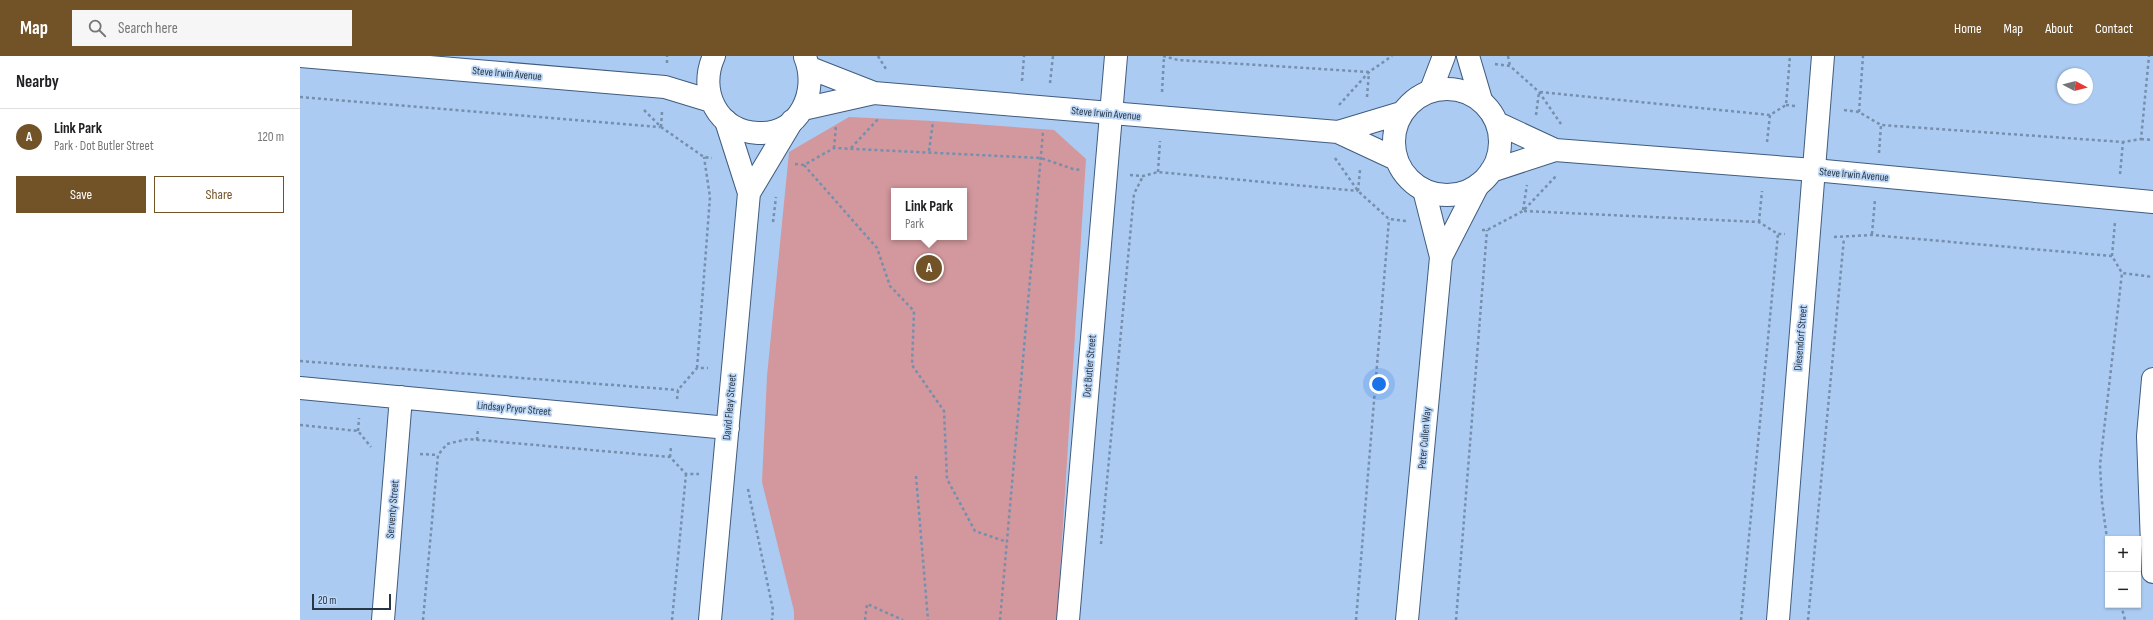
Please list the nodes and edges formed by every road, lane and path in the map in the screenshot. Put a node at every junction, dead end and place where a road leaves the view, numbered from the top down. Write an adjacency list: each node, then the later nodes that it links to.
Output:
1 (300, 56): 24 (street, Steve Irwin Avenue)
2 (714, 56): 24 (street)
3 (1024, 56): 17 (path)
4 (1053, 56): 25 (path)
5 (1116, 56): 26 (street, Dot Butler Street)
6 (1163, 56): 16 (path)
7 (1392, 56): 16 (path)
8 (1444, 56): 18 (street)
9 (1468, 56): 23 (street, Peter Cullen Way)
10 (1508, 56): 19 (path)
11 (1790, 56): 19 (path)
12 (1823, 56): 43 (street, Diesendorf Street)
13 (1863, 56): 34 (path)
14 (2149, 56): 34 (path)
15 (807, 62): 20 (street, Steve Irwin Avenue); 28 (street, David Fleay Street)
16 (1369, 72): 32 (path)
17 (1022, 81)
18 (1431, 90): 23 (street, Peter Cullen Way); 27 (street, Peter Cullen Way)
19 (1539, 92): 39 (path)
20 (874, 93): 21 (street, Steve Irwin Avenue); 28 (street, Steve Irwin Avenue)
21 (901, 95): 25 (street, Steve Irwin Avenue); 36 (path)
22 (300, 97): 55 (path)
23 (1481, 100): 31 (street, Peter Cullen Way)
24 (711, 102): 29 (street)
25 (1046, 108): 26 (street, Steve Irwin Avenue); 40 (path)
26 (1111, 113): 32 (street, Steve Irwin Avenue); 80 (street, Dot Butler Street)
27 (1400, 113): 33 (street, Steve Irwin Avenue); 41 (street)
28 (797, 115): 29 (street, Steve Irwin Avenue); 46 (street, David Fleay Street)
29 (726, 121): 46 (street, David Fleay Street)
30 (933, 121): 38 (path)
31 (1497, 123): 37 (street, Steve Irwin Avenue); 44 (street, Peter Cullen Way)
32 (1316, 131): 33 (street, Steve Irwin Avenue)
33 (1338, 132): 41 (street, Steve Irwin Avenue)
34 (2141, 139): 35 (path)
35 (2153, 140)
36 (851, 148): 38 (path); 67 (path)
37 (1555, 150): 39 (street, Steve Irwin Avenue); 44 (street, Steve Irwin Avenue)
38 (929, 151): 40 (path)
39 (1579, 152): 43 (street, Steve Irwin Avenue); 49 (path)
40 (1041, 158): 42 (path); 67 (path)
41 (1396, 159): 45 (street)
42 (1073, 169)
43 (1814, 170): 48 (street, Steve Irwin Avenue); 85 (street, Diesendorf Street)
44 (1485, 178): 45 (street); 51 (street, Peter Cullen Way)
45 (1424, 190): 51 (street, Peter Cullen Way)
46 (749, 193): 61 (street, David Fleay Street)
47 (777, 194): 50 (path)
48 (2153, 202)
49 (1523, 211): 83 (path); 84 (path)
50 (773, 226)
51 (1441, 257): 82 (street, Peter Cullen Way)
52 (2122, 273): 53 (path); 66 (path); 86 (path)
53 (2153, 277)
54 (300, 361): 58 (path)
55 (697, 368)
56 (2153, 379): 69 (street)
57 (300, 388): 59 (street, Lindsay Pryor Street)
58 (678, 390)
59 (401, 397): 61 (street, Lindsay Pryor Street); 71 (street, Serventy Street)
60 (300, 426): 62 (path)
61 (728, 428): 64 (street, David Fleay Street)
62 (374, 451)
63 (686, 474): 64 (path); 72 (path); 73 (path)
64 (723, 474): 74 (street, David Fleay Street); 75 (path)
65 (916, 476): 78 (path)
66 (2107, 536)
67 (1007, 542): 79 (path)
68 (1101, 549): 81 (path)
69 (2153, 572)
70 (2122, 608): 87 (path)
71 (383, 620)
72 (423, 620)
73 (672, 620)
74 (710, 620)
75 (772, 620)
76 (865, 620): 77 (path)
77 (903, 620)
78 (928, 620)
79 (1000, 620)
80 (1068, 620)
81 (1356, 620)
82 (1407, 620)
83 (1456, 620)
84 (1741, 620)
85 (1778, 620)
86 (1808, 620)
87 (2125, 620)

